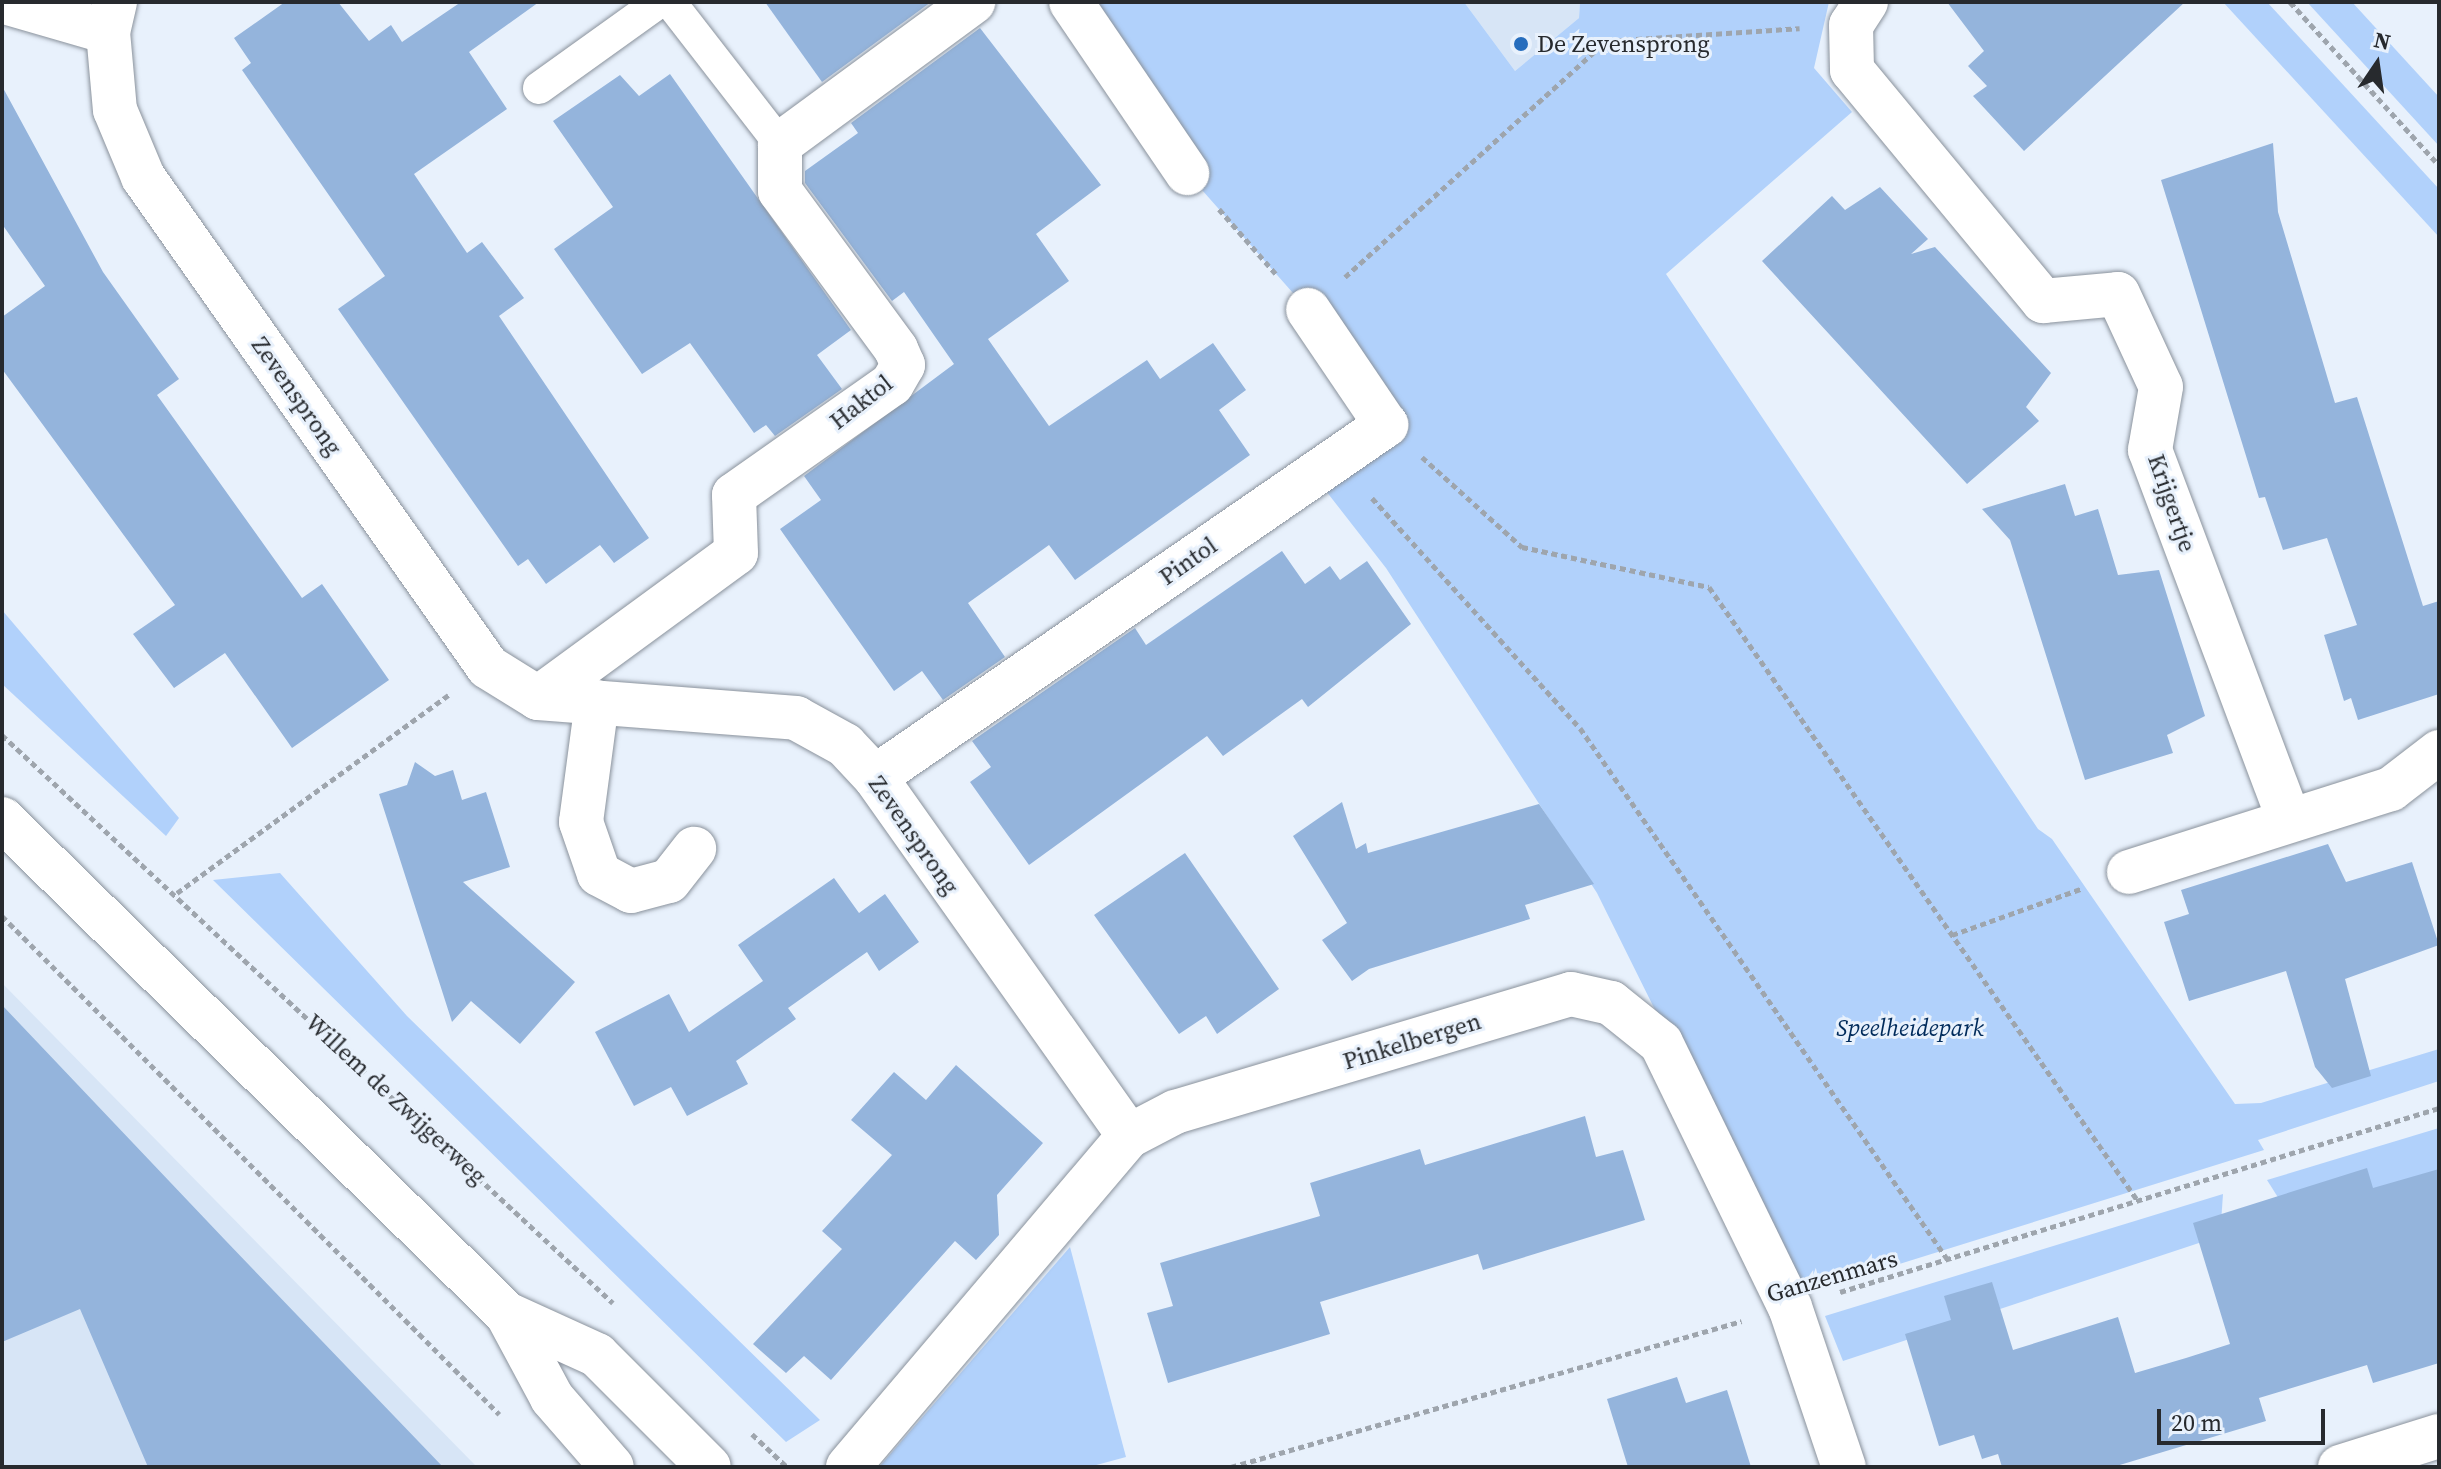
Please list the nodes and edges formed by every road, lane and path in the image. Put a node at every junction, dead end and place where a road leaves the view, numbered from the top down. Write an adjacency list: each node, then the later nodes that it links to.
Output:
1 (659, 2): 9 (lane)
2 (670, 2): 10 (lane)
3 (973, 2): 10 (street)
4 (1071, 2): 12 (street)
5 (2290, 2): 11 (path)
6 (11, 11): 8 (street)
7 (1859, 13): 13 (path); 22 (street, Krijgertje)
8 (111, 17): 16 (street, Zevensprong)
9 (539, 88)
10 (780, 144): 17 (street, Haktol)
11 (2439, 165)
12 (1187, 173): 13 (path)
13 (1308, 310): 14 (street)
14 (1386, 425): 15 (street, Pintol); 28 (path)
15 (1336, 459): 21 (street, Pintol); 32 (path)
16 (488, 667): 17 (street, Zevensprong); 26 (path)
17 (538, 698): 18 (street, Zevensprong)
18 (597, 702): 21 (street, Zevensprong); 24 (street)
19 (2, 735): 26 (path, Willem de Zwijgerweg)
20 (2439, 752): 22 (street)
21 (875, 777): 30 (street, Zevensprong)
22 (2288, 817): 25 (street)
23 (2, 819): 34 (street)
24 (694, 849)
25 (2129, 872): 28 (path)
26 (177, 893): 35 (path, Willem de Zwijgerweg)
27 (2, 916): 36 (path)
28 (1952, 935): 31 (path)
29 (2439, 1108): 31 (path, Ganzenmars)
30 (1129, 1136): 33 (street, Pinkelbergen); 43 (street, Pinkelbergen)
31 (2138, 1201): 32 (path, Ganzenmars)
32 (1948, 1260): 33 (path, Ganzenmars)
33 (1790, 1307): 44 (path, Ganzenmars); 45 (street, Pinkelbergen)
34 (507, 1314): 40 (street); 41 (street)
35 (624, 1314)
36 (507, 1422)
37 (741, 1423): 42 (path)
38 (2439, 1436): 39 (street)
39 (2356, 1465)
40 (612, 1467)
41 (709, 1467)
42 (787, 1467)
43 (848, 1467)
44 (1231, 1467)
45 (1844, 1467)

